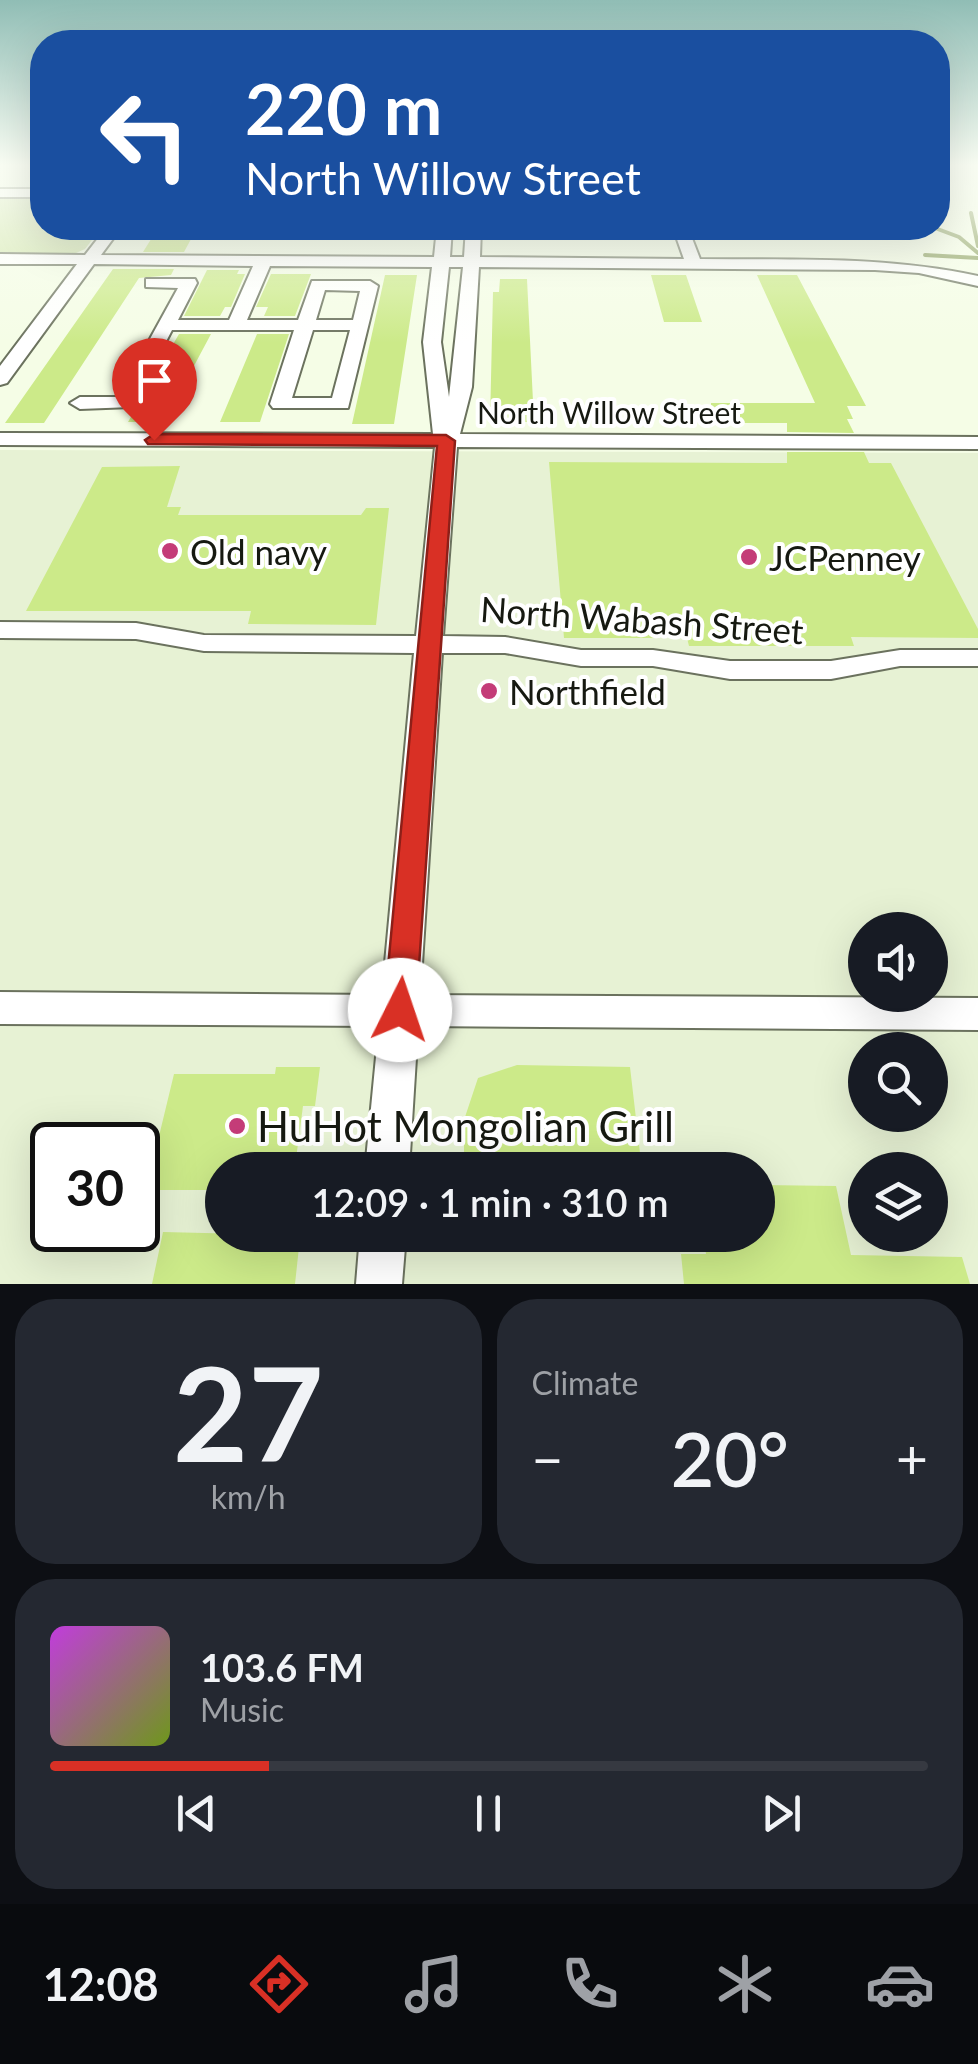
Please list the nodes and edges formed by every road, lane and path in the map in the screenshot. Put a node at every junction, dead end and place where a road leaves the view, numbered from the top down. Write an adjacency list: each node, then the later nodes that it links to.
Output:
1 (105, 240): 6 (street)
2 (444, 240): 8 (street)
3 (473, 240): 9 (street)
4 (685, 240): 10 (street)
5 (0, 259): 6 (street)
6 (90, 259): 7 (street); 17 (street)
7 (263, 262): 8 (street); 14 (street)
8 (441, 263): 9 (street); 20 (street)
9 (472, 263): 10 (street); 20 (street)
10 (694, 264): 11 (street)
11 (978, 282)
12 (152, 283): 13 (street)
13 (166, 325): 14 (street); 18 (street)
14 (236, 325): 15 (street)
15 (305, 325): 16 (street); 16 (street); 16 (street)
16 (361, 325)
17 (0, 379)
18 (80, 402)
19 (0, 439): 20 (street, North Willow Street)
20 (446, 441): 21 (street, North Willow Street); 23 (street)
21 (978, 444)
22 (0, 630): 23 (street, North Wabash Street)
23 (428, 643): 24 (street, North Wabash Street); 26 (street)
24 (978, 658)
25 (0, 1008): 26 (street)
26 (400, 1010): 27 (street); 28 (street)
27 (978, 1014)
28 (389, 1152)
29 (382, 1252): 30 (street)
30 (379, 1284)

